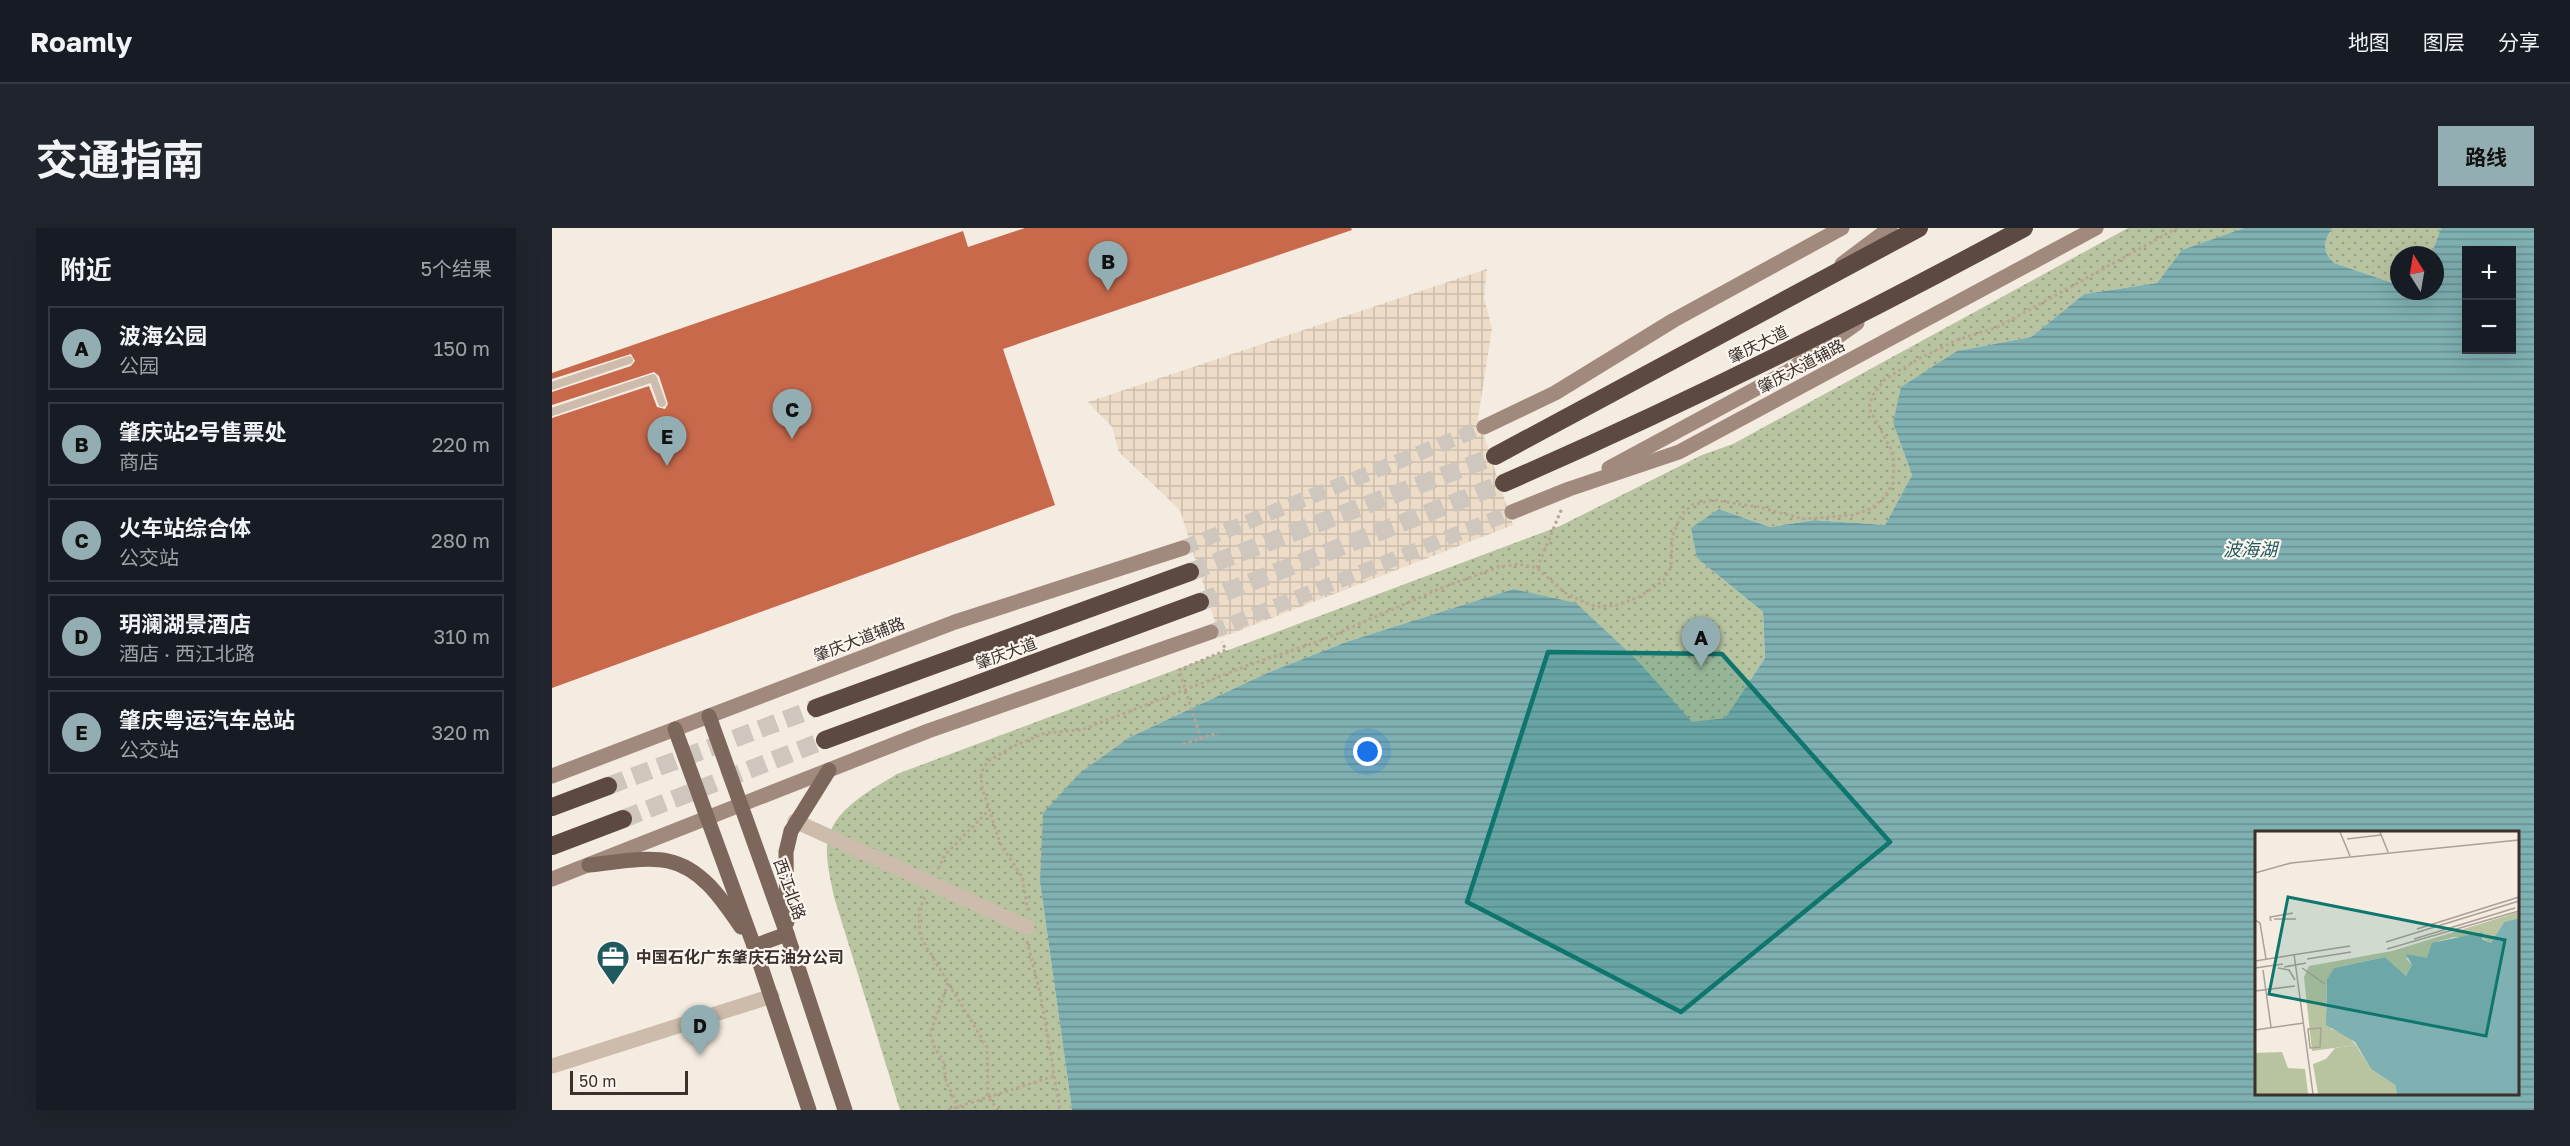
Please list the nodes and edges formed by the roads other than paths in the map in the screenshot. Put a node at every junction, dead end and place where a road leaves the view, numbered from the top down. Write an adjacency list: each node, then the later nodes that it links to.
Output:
1 (1842, 228): 12 (street)
2 (1890, 228): 6 (street)
3 (1919, 228): 6 (highway, 肇庆大道)
4 (2024, 228): 7 (highway, 肇庆大道)
5 (2096, 228): 15 (street, 肇庆大道辅路)
6 (1820, 282): 13 (highway, 肇庆大道)
7 (1880, 306): 14 (highway, 肇庆大道); 15 (street)
8 (629, 360): 9 (lane)
9 (552, 386)
10 (662, 403): 11 (lane)
11 (552, 412)
12 (1484, 427)
13 (1495, 456)
14 (1504, 483)
15 (1569, 489): 16 (street, 肇庆大道辅路)
16 (1512, 512)
17 (1183, 548): 22 (street, 肇庆大道辅路)
18 (1190, 572): 21 (highway, 肇庆大道)
19 (1200, 602): 24 (highway, 肇庆大道)
20 (1215, 635): 25 (street)
21 (816, 708)
22 (709, 716): 23 (street, 肇庆大道辅路); 28 (main road, 西江北路)
23 (675, 729): 26 (street, 肇庆大道辅路); 31 (main road)
24 (825, 740)
25 (829, 770): 28 (street); 32 (main road)
26 (552, 776)
27 (608, 786): 29 (highway)
28 (741, 806): 31 (street); 37 (main road, 西江北路)
29 (552, 807)
30 (623, 819): 33 (highway)
31 (708, 819): 34 (street); 38 (main road)
32 (795, 821): 36 (street); 37 (main road)
33 (552, 846)
34 (589, 865): 35 (street); 38 (main road)
35 (552, 879)
36 (1027, 927)
37 (787, 934): 38 (main road); 42 (main road, 西江北路)
38 (754, 946): 39 (main road)
39 (772, 996): 40 (street); 41 (main road)
40 (552, 1066)
41 (809, 1110)
42 (844, 1110)

